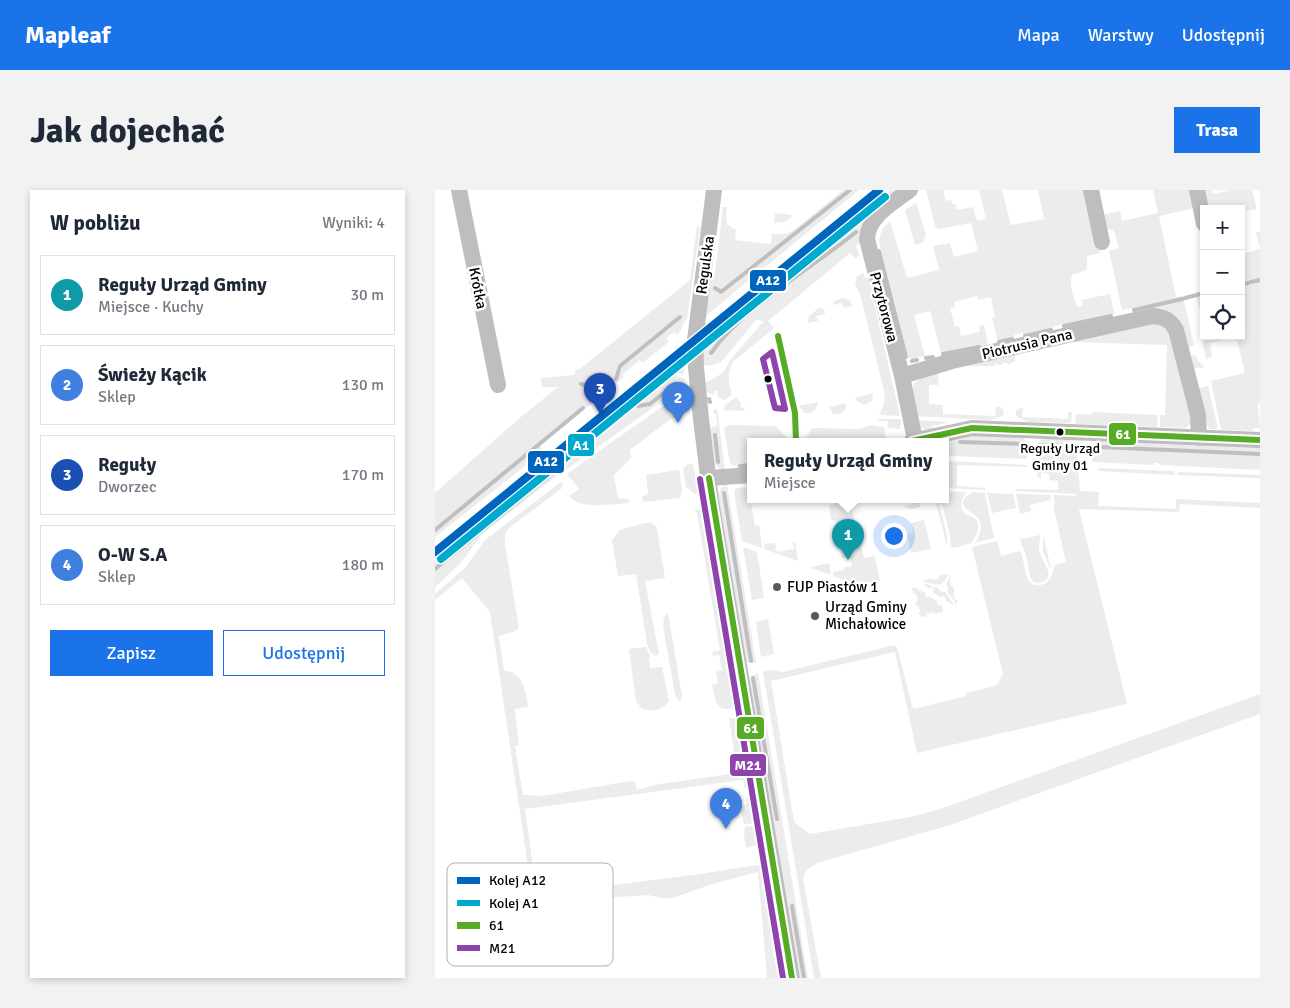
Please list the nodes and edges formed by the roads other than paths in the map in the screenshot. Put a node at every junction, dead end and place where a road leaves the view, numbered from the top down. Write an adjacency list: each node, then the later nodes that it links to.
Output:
1 (459, 190): 9 (street, Krótka)
2 (714, 190): 15 (street, Regulska)
3 (910, 190): 8 (street, Przytorowa)
4 (1091, 190): 7 (street)
5 (1197, 190): 6 (street)
6 (1200, 205)
7 (1102, 242)
8 (902, 376): 10 (street, Przytorowa); 12 (street, Piotrusia Pana)
9 (498, 385)
10 (912, 438)
11 (927, 438): 12 (street)
12 (1199, 438): 13 (street)
13 (1260, 440)
14 (747, 475): 15 (street)
15 (709, 478): 16 (street, Regulska)
16 (792, 978)

